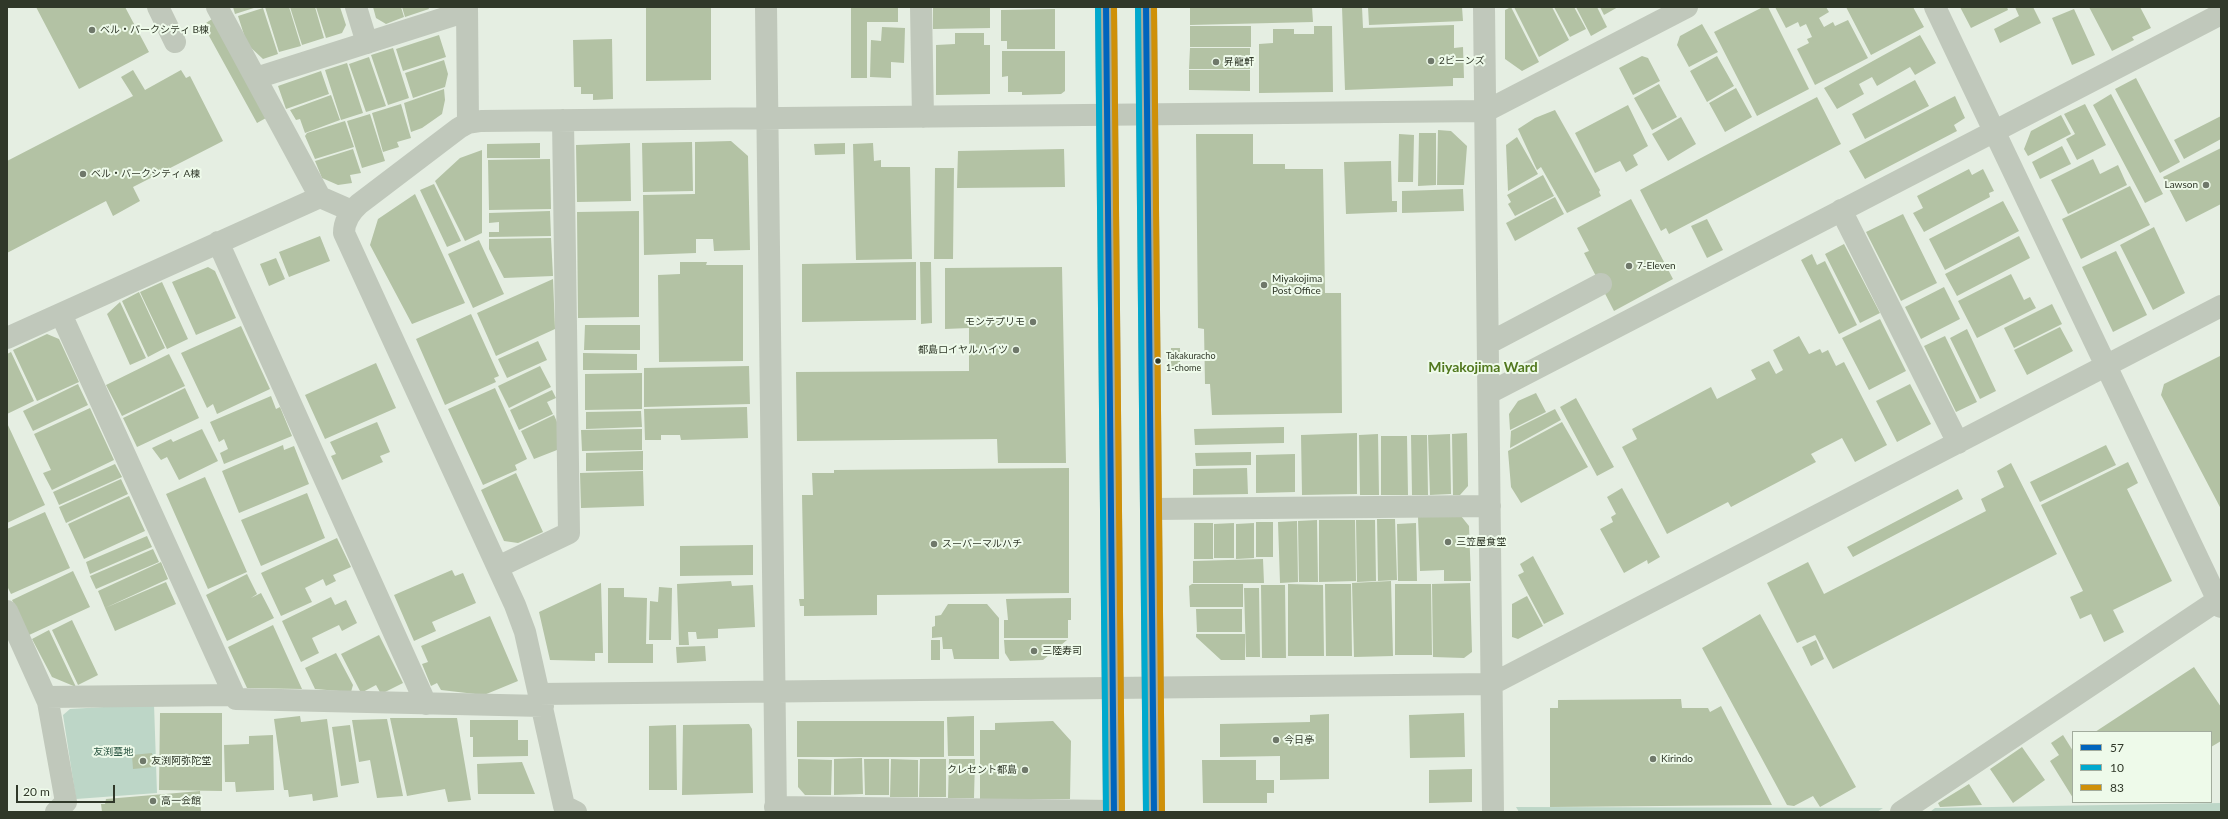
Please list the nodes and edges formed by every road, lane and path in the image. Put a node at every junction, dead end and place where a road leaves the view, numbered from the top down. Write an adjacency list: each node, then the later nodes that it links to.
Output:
1 (158, 7): 13 (street)
2 (217, 7): 15 (street)
3 (356, 7): 14 (street)
4 (766, 7): 20 (street)
5 (922, 7): 19 (street)
6 (1106, 7): 17 (main road)
7 (1146, 7): 18 (main road)
8 (1484, 7): 16 (street)
9 (1687, 7): 16 (street)
10 (1936, 7): 23 (street)
11 (467, 9): 14 (street); 22 (street)
12 (2221, 14): 23 (street)
13 (175, 42)
14 (367, 43): 15 (street)
15 (256, 78): 24 (street)
16 (1486, 111): 18 (street); 32 (street)
17 (1107, 115): 18 (street); 19 (street); 42 (main road)
18 (1147, 115): 37 (main road)
19 (923, 117): 20 (street)
20 (767, 118): 21 (street); 44 (street)
21 (564, 120): 22 (street); 38 (street)
22 (468, 123): 26 (street)
23 (1995, 131): 25 (street); 33 (street)
24 (320, 197): 26 (street); 27 (street)
25 (1841, 210): 34 (street); 35 (street)
26 (352, 211): 38 (street)
27 (218, 242): 30 (street); 48 (street)
28 (1601, 284): 32 (street)
29 (2221, 306): 33 (street)
30 (61, 314): 31 (street); 45 (street)
31 (7, 338)
32 (1489, 342): 34 (street)
33 (2106, 366): 35 (street); 39 (street)
34 (1489, 393): 36 (street)
35 (1958, 442): 41 (street)
36 (1490, 506): 37 (street); 41 (street)
37 (1151, 509): 43 (main road)
38 (498, 567): 47 (street)
39 (2220, 602): 56 (street)
40 (7, 611): 46 (street)
41 (1492, 684): 43 (street); 55 (street)
42 (1112, 688): 43 (street); 44 (street); 53 (main road)
43 (1153, 688): 54 (main road)
44 (773, 692): 47 (street); 49 (street)
45 (234, 695): 46 (street); 48 (street)
46 (47, 699): 51 (street)
47 (541, 700): 48 (street); 52 (street)
48 (426, 704)
49 (775, 809): 50 (street)
50 (923, 810): 53 (street)
51 (56, 812)
52 (576, 812)
53 (1114, 812)
54 (1154, 812)
55 (1493, 812)
56 (1901, 812)

